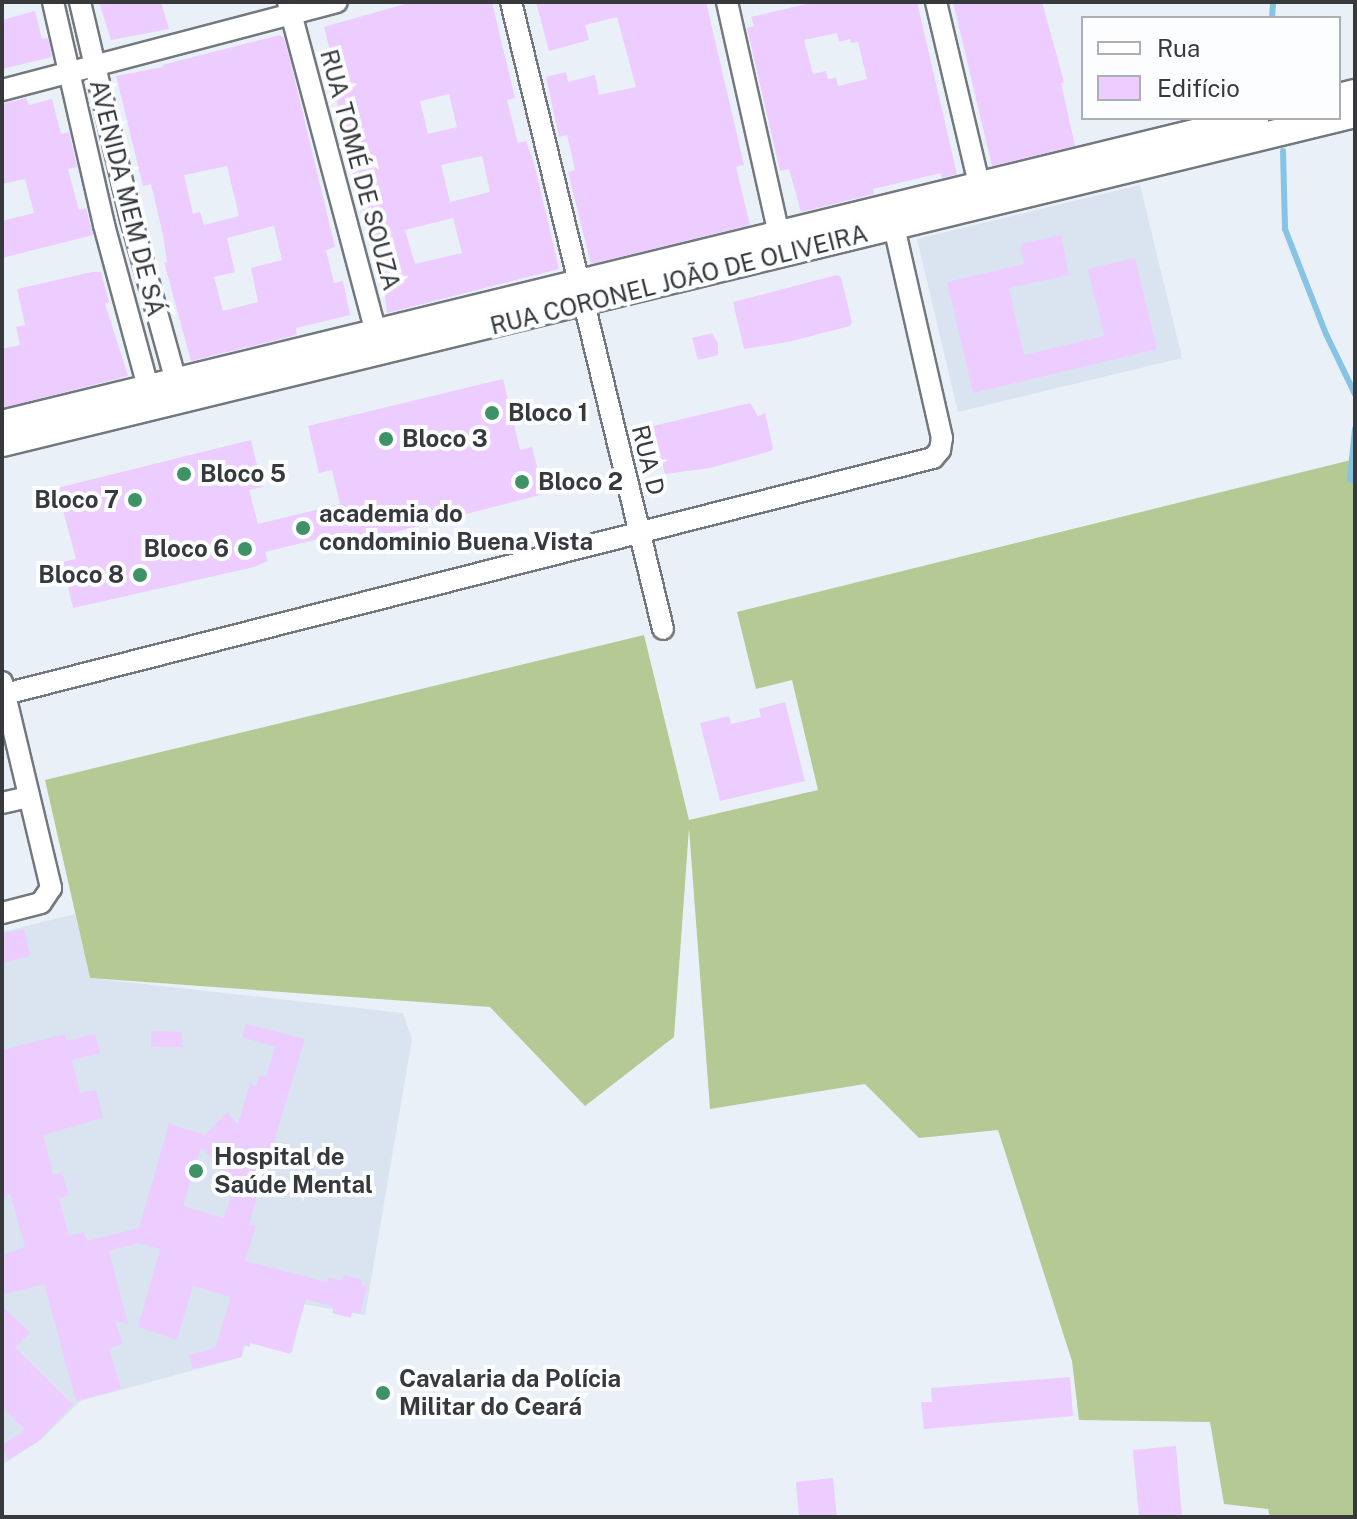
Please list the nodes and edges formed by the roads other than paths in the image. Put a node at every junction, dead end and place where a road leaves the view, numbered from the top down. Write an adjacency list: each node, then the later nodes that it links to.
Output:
1 (53, 2): 9 (street, AVENIDA MEM DE SÁ)
2 (80, 2): 8 (street, AVENIDA MEM DE SÁ)
3 (337, 2): 7 (street)
4 (511, 2): 18 (street, RUA D)
5 (727, 2): 17 (street)
6 (936, 2): 13 (street)
7 (289, 8): 8 (street); 19 (street, RUA TOMÉ DE SOUZA)
8 (95, 68): 9 (street); 14 (street, AVENIDA MEM DE SÁ)
9 (70, 75): 10 (street); 15 (street, AVENIDA MEM DE SÁ)
10 (2, 90)
11 (1248, 120): 13 (street, RUA CORONEL JOÃO DE OLIVEIRA)
12 (1327, 120): 13 (street, RUA CORONEL JOÃO DE OLIVEIRA)
13 (981, 195): 16 (street, RUA CORONEL JOÃO DE OLIVEIRA); 17 (street, RUA CORONEL JOÃO DE OLIVEIRA)
14 (131, 219): 15 (street); 20 (street, AVENIDA MEM DE SÁ)
15 (104, 225): 21 (street, AVENIDA MEM DE SÁ)
16 (894, 227): 18 (street, RUA CORONEL JOÃO DE OLIVEIRA); 24 (street)
17 (779, 234): 18 (street, RUA CORONEL JOÃO DE OLIVEIRA)
18 (581, 293): 19 (street, RUA CORONEL JOÃO DE OLIVEIRA); 24 (street, RUA D)
19 (379, 341): 20 (street, RUA CORONEL JOÃO DE OLIVEIRA)
20 (179, 391): 21 (street, RUA CORONEL JOÃO DE OLIVEIRA)
21 (151, 397): 22 (street, RUA CORONEL JOÃO DE OLIVEIRA); 23 (street, RUA CORONEL JOÃO DE OLIVEIRA)
22 (2, 424)
23 (2, 443)
24 (640, 534): 25 (street, RUA D); 26 (street)
25 (663, 629)
26 (3, 688): 27 (street)
27 (29, 797): 28 (street); 29 (street)
28 (2, 803)
29 (2, 913)

